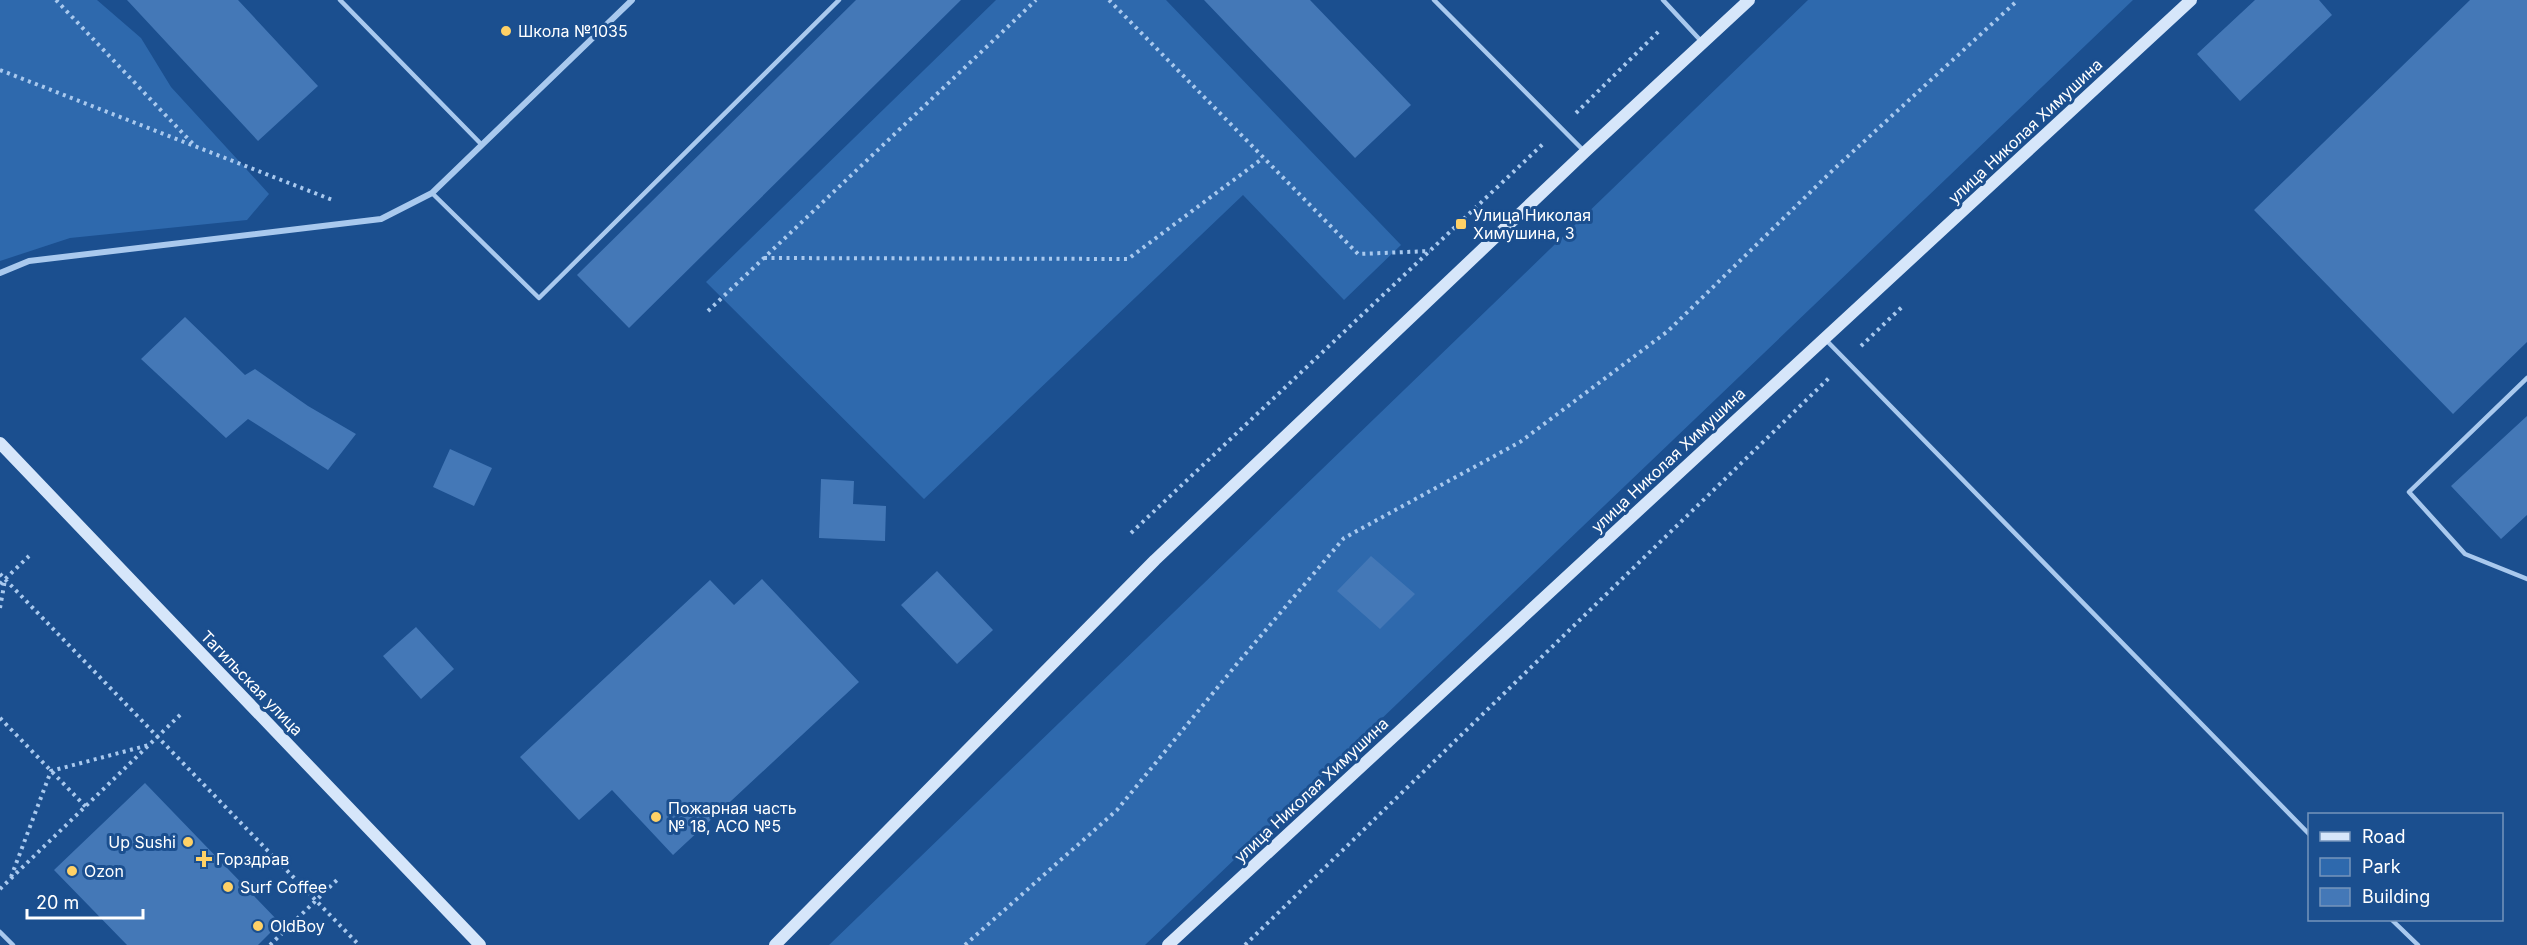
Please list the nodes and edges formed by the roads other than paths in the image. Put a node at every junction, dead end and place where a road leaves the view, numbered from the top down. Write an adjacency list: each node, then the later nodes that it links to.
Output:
1 (340, 0): 9 (lane)
2 (632, 0): 9 (street)
3 (839, 0): 11 (lane)
4 (1434, 0): 10 (lane)
5 (1663, 0): 8 (lane)
6 (1749, 0): 8 (main road)
7 (2191, 0): 13 (main road, улица Николая Химушина)
8 (1703, 42): 10 (main road)
9 (482, 146): 11 (street)
10 (1585, 152): 22 (main road)
11 (432, 193): 12 (street)
12 (0, 273)
13 (1825, 338): 17 (lane); 23 (main road, улица Николая Химушина)
14 (2527, 378): 16 (lane)
15 (0, 443): 21 (main road, Тагильская улица)
16 (2527, 579)
17 (2308, 833)
18 (2393, 921): 24 (lane)
19 (0, 932): 20 (lane)
20 (13, 945)
21 (480, 945)
22 (775, 945)
23 (1168, 945)
24 (2418, 945)

